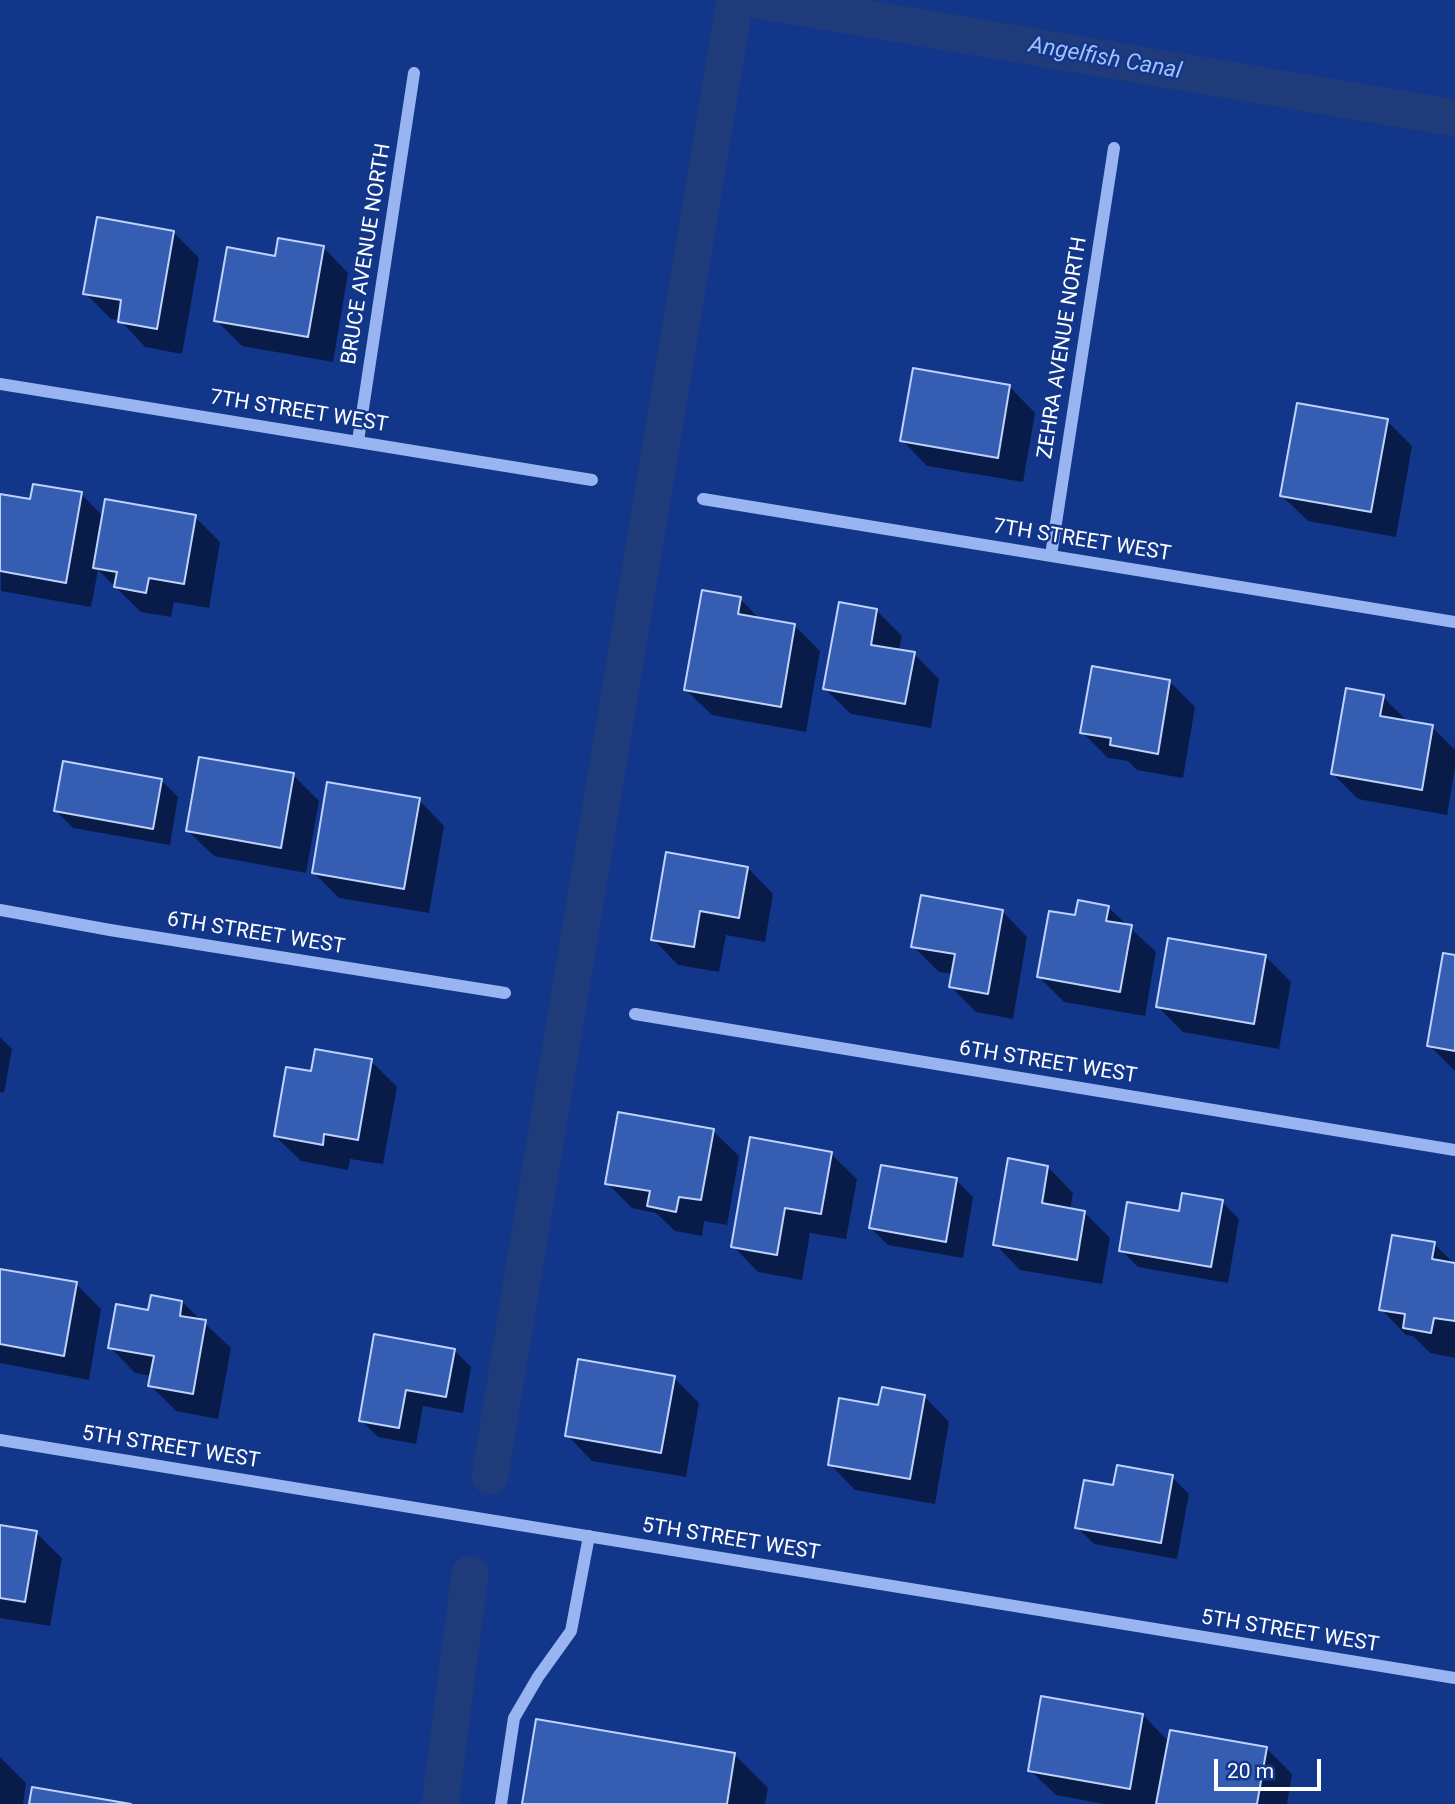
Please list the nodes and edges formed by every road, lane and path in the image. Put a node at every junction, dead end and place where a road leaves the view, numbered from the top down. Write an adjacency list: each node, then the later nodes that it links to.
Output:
1 (414, 73): 4 (street, BRUCE AVENUE NORTH)
2 (1114, 148): 7 (street, ZEHRA AVENUE NORTH)
3 (0, 384): 4 (street, 7TH STREET WEST)
4 (358, 441): 5 (street, 7TH STREET WEST)
5 (592, 480)
6 (703, 499): 7 (street, 7TH STREET WEST)
7 (1051, 555): 8 (street, 7TH STREET WEST)
8 (1455, 622)
9 (0, 910): 10 (street, 6TH STREET WEST)
10 (505, 993)
11 (635, 1014): 12 (street, 6TH STREET WEST)
12 (1455, 1150)
13 (0, 1440): 14 (street, 5TH STREET WEST)
14 (589, 1536): 15 (street, 5TH STREET WEST); 16 (street)
15 (1455, 1678)
16 (501, 1804)

